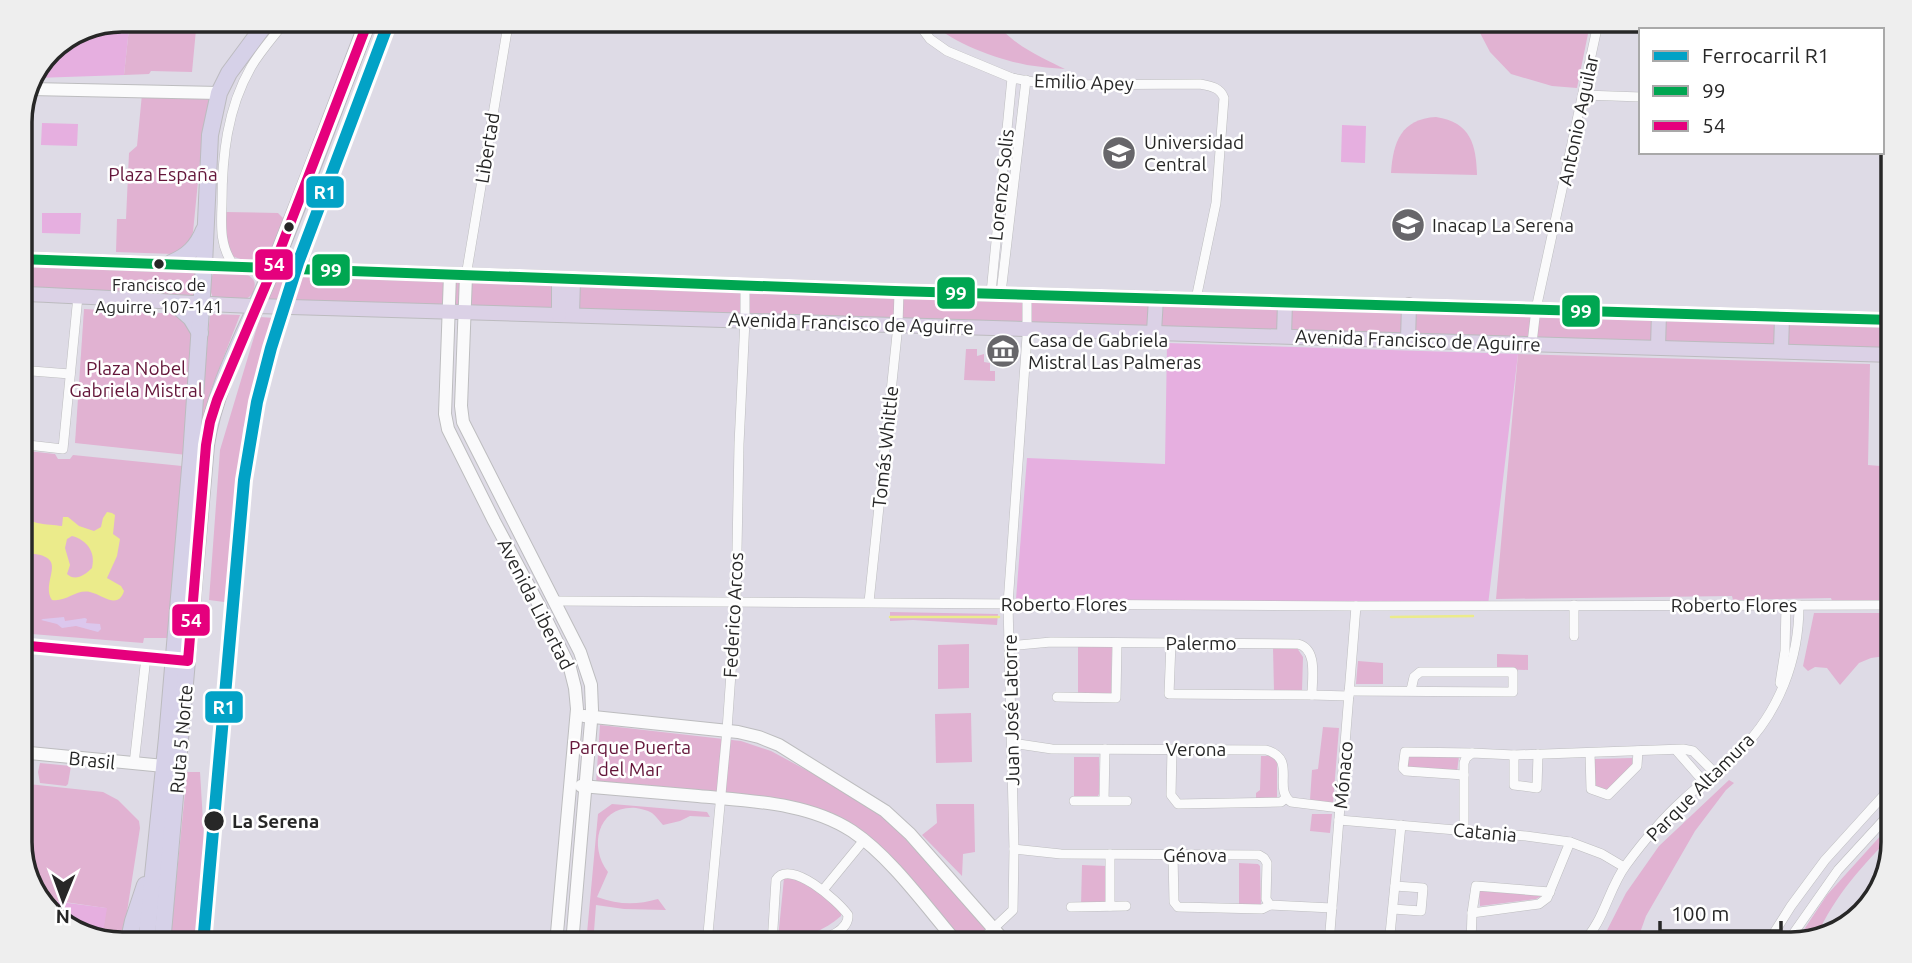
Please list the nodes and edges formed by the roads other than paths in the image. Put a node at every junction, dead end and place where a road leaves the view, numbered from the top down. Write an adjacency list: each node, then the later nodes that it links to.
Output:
1 (259, 32): 10 (highway, Ruta 5 Norte)
2 (277, 32): 17 (street)
3 (364, 32): 18 (highway, Ruta 5 Norte)
4 (507, 32): 20 (street, Libertad)
5 (925, 32): 7 (street, Emilio Apey)
6 (1597, 32): 11 (street, Antonio Aguilar)
7 (1012, 78): 8 (street, Emilio Apey); 24 (street, Lorenzo Solis)
8 (1026, 80): 24 (street, Lorenzo Solis); 29 (street, Emilio Apey)
9 (38, 89): 10 (street)
10 (219, 93): 13 (highway, Ruta 5 Norte)
11 (1584, 95): 12 (street); 35 (street, Antonio Aguilar)
12 (1639, 97)
13 (206, 224): 15 (highway); 16 (highway, Ruta 5 Norte)
14 (32, 259): 15 (main road, Avenida Francisco de Aguirre)
15 (171, 263): 16 (main road, Avenida Francisco de Aguirre)
16 (204, 265): 17 (main road, Avenida Francisco de Aguirre); 32 (highway, Ruta 5 Norte)
17 (234, 266): 18 (main road, Avenida Francisco de Aguirre)
18 (273, 268): 19 (main road, Avenida Francisco de Aguirre); 34 (highway, Ruta 5 Norte)
19 (450, 275): 20 (main road, Avenida Francisco de Aguirre); 36 (street, Avenida Libertad)
20 (466, 276): 21 (main road, Avenida Francisco de Aguirre); 37 (street, Avenida Libertad)
21 (566, 280): 22 (main road, Avenida Francisco de Aguirre); 39 (main road)
22 (745, 285): 23 (main road, Avenida Francisco de Aguirre); 41 (street, Federico Arcos)
23 (899, 291): 24 (main road, Avenida Francisco de Aguirre); 43 (street, Tomás Whittle)
24 (996, 293): 26 (main road, Avenida Francisco de Aguirre)
25 (32, 294): 27 (main road, Avenida Francisco de Aguirre)
26 (1027, 294): 28 (main road, Avenida Francisco de Aguirre); 44 (street, Juan José Latorre)
27 (78, 296): 31 (main road, Avenida Francisco de Aguirre); 54 (street)
28 (1156, 298): 29 (main road, Avenida Francisco de Aguirre); 45 (main road)
29 (1196, 299): 30 (main road, Avenida Francisco de Aguirre)
30 (1285, 302): 33 (main road, Avenida Francisco de Aguirre); 47 (main road)
31 (174, 303): 32 (main road, Avenida Francisco de Aguirre); 46 (highway)
32 (202, 304): 34 (main road, Avenida Francisco de Aguirre); 46 (highway, Ruta 5 Norte)
33 (1409, 305): 35 (main road, Avenida Francisco de Aguirre); 48 (main road)
34 (257, 306): 36 (main road, Avenida Francisco de Aguirre); 71 (highway, Ruta 5 Norte)
35 (1536, 309): 38 (main road, Avenida Francisco de Aguirre); 49 (street, Antonio Aguilar)
36 (448, 312): 37 (main road, Avenida Francisco de Aguirre); 77 (street, Avenida Libertad)
37 (464, 312): 39 (main road, Avenida Francisco de Aguirre); 56 (street, Avenida Libertad)
38 (1659, 313): 40 (main road, Avenida Francisco de Aguirre); 50 (main road)
39 (565, 315): 41 (main road, Avenida Francisco de Aguirre)
40 (1782, 317): 42 (main road, Avenida Francisco de Aguirre); 51 (main road)
41 (746, 320): 43 (main road, Avenida Francisco de Aguirre); 57 (street, Federico Arcos)
42 (1880, 320)
43 (898, 325): 44 (main road, Avenida Francisco de Aguirre); 58 (street, Tomás Whittle)
44 (1027, 328): 45 (main road, Avenida Francisco de Aguirre); 59 (street, Juan José Latorre)
45 (1154, 332): 47 (main road, Avenida Francisco de Aguirre)
46 (200, 333): 71 (highway, Ruta 5 Norte)
47 (1284, 336): 48 (main road, Avenida Francisco de Aguirre)
48 (1408, 340): 49 (main road, Avenida Francisco de Aguirre)
49 (1532, 343): 50 (main road, Avenida Francisco de Aguirre)
50 (1658, 347): 51 (main road, Avenida Francisco de Aguirre)
51 (1780, 351): 52 (main road, Avenida Francisco de Aguirre)
52 (1880, 355)
53 (32, 371): 54 (street)
54 (70, 374): 55 (street)
55 (32, 445)
56 (554, 601): 57 (street, Roberto Flores); 78 (street, Avenida Libertad)
57 (736, 602): 58 (street, Roberto Flores); 79 (street, Federico Arcos)
58 (869, 602): 59 (street, Roberto Flores)
59 (1008, 604): 62 (street, Roberto Flores); 69 (street, Juan José Latorre)
60 (1574, 605): 62 (street, Roberto Flores); 63 (street, Roberto Flores); 65 (street)
61 (1881, 605): 64 (street, Roberto Flores)
62 (1356, 606): 73 (street, Mónaco)
63 (1786, 606): 64 (street, Roberto Flores); 76 (street, Parque Altamura)
64 (1799, 606): 76 (street, Parque Altamura)
65 (1574, 636)
66 (1117, 643): 67 (street, Palermo); 69 (street, Palermo); 75 (street)
67 (1171, 643): 74 (street, Palermo); 74 (street)
68 (32, 646): 70 (street)
69 (1009, 646): 80 (street, Juan José Latorre)
70 (146, 657): 71 (street); 90 (street)
71 (181, 660): 91 (highway, Ruta 5 Norte); 130 (highway, Ruta 5 Norte)
72 (1412, 690): 72 (street); 73 (street)
73 (1349, 694): 74 (street); 103 (street, Mónaco)
74 (1312, 695)
75 (1057, 697)
76 (1776, 702): 92 (street, Parque Altamura)
77 (576, 716): 78 (street); 95 (street, Avenida Libertad)
78 (592, 717): 79 (street); 96 (street, Avenida Libertad)
79 (727, 730): 97 (street, Federico Arcos); 127 (street)
80 (1012, 743): 81 (street, Verona); 110 (street, Juan José Latorre)
81 (1105, 749): 82 (street, Verona); 100 (street)
82 (1172, 749): 98 (street, Verona); 98 (street)
83 (1676, 750): 84 (street); 92 (street); 94 (street)
84 (1638, 751): 85 (street); 85 (street)
85 (1590, 752): 88 (street)
86 (32, 753): 90 (street, Brasil)
87 (1472, 754): 89 (street); 93 (street); 93 (street)
88 (1538, 754): 89 (street); 89 (street)
89 (1514, 755)
90 (134, 764): 91 (street, Brasil)
91 (164, 766): 114 (highway, Ruta 5 Norte)
92 (1715, 773): 94 (street, Parque Altamura)
93 (1464, 775): 107 (street)
94 (1704, 782): 115 (street, Parque Altamura)
95 (570, 785): 96 (street); 131 (street, Avenida Libertad)
96 (586, 786): 97 (street); 132 (street, Avenida Libertad)
97 (720, 798): 108 (street); 133 (street, Federico Arcos)
98 (1286, 798): 103 (street)
99 (1881, 798): 113 (street)
100 (1104, 800): 101 (street); 102 (street)
101 (1074, 801)
102 (1127, 801)
103 (1340, 808): 104 (street, Mónaco)
104 (1339, 820): 106 (street, Catania); 124 (street, Mónaco)
105 (1881, 823): 116 (street)
106 (1401, 825): 107 (street, Catania); 117 (street)
107 (1464, 830): 109 (street, Catania)
108 (864, 840): 118 (street); 136 (street)
109 (1570, 842): 115 (street, Catania); 119 (street)
110 (1014, 849): 111 (street, Génova); 127 (street, Juan José Latorre)
111 (1110, 854): 112 (street, Génova); 121 (street)
112 (1172, 855): 120 (street, Génova); 120 (street)
113 (1825, 860): 116 (street); 143 (street)
114 (154, 863): 128 (highway); 129 (highway, Ruta 5 Norte)
115 (1624, 867): 142 (street, Parque Altamura)
116 (1838, 870): 144 (street)
117 (1395, 886): 125 (street); 125 (street)
118 (823, 890): 134 (street); 135 (street)
119 (1550, 892): 126 (street); 126 (street)
120 (1270, 905): 124 (street)
121 (1110, 906): 122 (street); 123 (street)
122 (1126, 906)
123 (1071, 907)
124 (1332, 908): 139 (street, Mónaco)
125 (1393, 909): 140 (street)
126 (1472, 913): 141 (street)
127 (994, 928): 137 (street, Juan José Latorre); 138 (street)
128 (131, 932)
129 (147, 932)
130 (163, 932)
131 (557, 932)
132 (573, 932)
133 (708, 932)
134 (773, 932)
135 (835, 932)
136 (948, 932)
137 (990, 932)
138 (997, 932)
139 (1330, 932)
140 (1390, 932)
141 (1471, 932)
142 (1592, 932)
143 (1775, 932)
144 (1795, 932)

